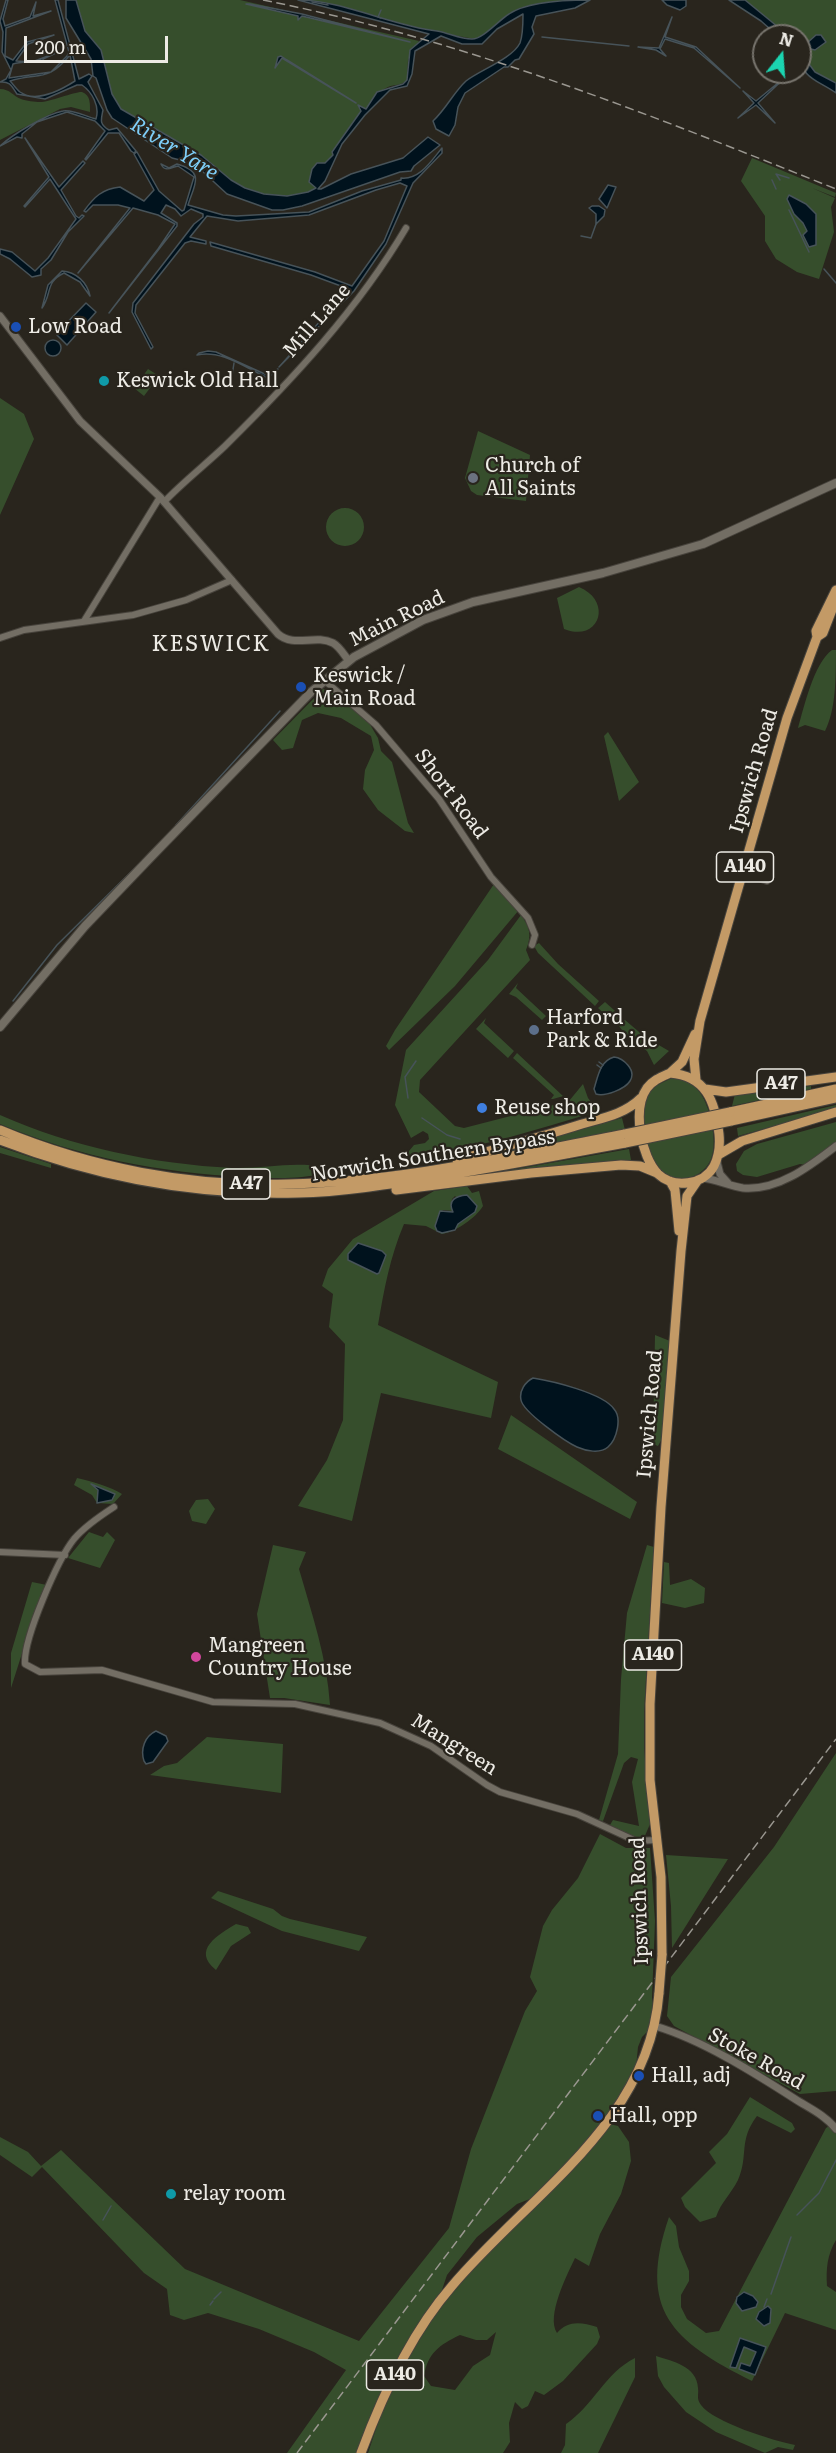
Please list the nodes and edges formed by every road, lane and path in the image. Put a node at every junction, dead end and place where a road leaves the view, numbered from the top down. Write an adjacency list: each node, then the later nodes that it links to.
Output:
1 (406, 228): 4 (street, Mill Lane)
2 (0, 316): 4 (street)
3 (836, 483): 11 (main road, Main Road)
4 (162, 499): 5 (street); 8 (street, Mill Lane)
5 (232, 580): 8 (street); 11 (street)
6 (836, 590): 9 (highway, Ipswich Road / A140)
7 (836, 600): 9 (highway, Ipswich Road / A140)
8 (84, 621): 10 (street)
9 (817, 636): 13 (highway, Ipswich Road / A140)
10 (0, 638)
11 (349, 661): 12 (main road, Main Road)
12 (324, 680): 15 (street, Short Road); 17 (main road, Main Road)
13 (744, 873): 14 (street); 16 (highway, Ipswich Road / A140)
14 (768, 881)
15 (542, 942)
16 (700, 1021): 18 (highway, Ipswich Road / A140); 20 (highway, Ipswich Road / A140)
17 (0, 1027)
18 (670, 1073): 20 (highway); 23 (highway)
19 (836, 1077): 21 (highway, A47)
20 (696, 1080): 21 (highway)
21 (705, 1089): 31 (highway)
22 (836, 1089): 26 (highway, Norwich Southern Bypass / A47)
23 (641, 1098): 32 (highway); 35 (highway, A47)
24 (836, 1098): 26 (highway, Norwich Southern Bypass / A47)
25 (836, 1112): 31 (highway, A47)
26 (730, 1117): 28 (highway, Norwich Southern Bypass / A47, bridge)
27 (0, 1131): 35 (highway, Norwich Southern Bypass / A47)
28 (625, 1138): 35 (highway, Norwich Southern Bypass / A47); 37 (highway, Norwich Southern Bypass / A47)
29 (0, 1140): 37 (highway, Norwich Southern Bypass / A47)
30 (836, 1146): 36 (street)
31 (717, 1157): 33 (highway); 36 (street)
32 (657, 1173): 34 (highway); 37 (highway, A47)
33 (700, 1179): 34 (highway); 36 (street); 38 (highway, Ipswich Road / A140)
34 (670, 1181): 38 (highway, Ipswich Road / A140)
35 (318, 1183)
36 (730, 1185)
37 (237, 1193)
38 (681, 1251): 42 (highway, Ipswich Road / A140)
39 (114, 1507): 41 (street, Mangreen)
40 (0, 1552): 41 (street)
41 (65, 1555): 42 (street, Mangreen)
42 (657, 1840): 43 (highway, Ipswich Road / A140, bridge)
43 (655, 2026): 44 (street, Stoke Road); 45 (highway, Ipswich Road / A140)
44 (836, 2129)
45 (361, 2453)

